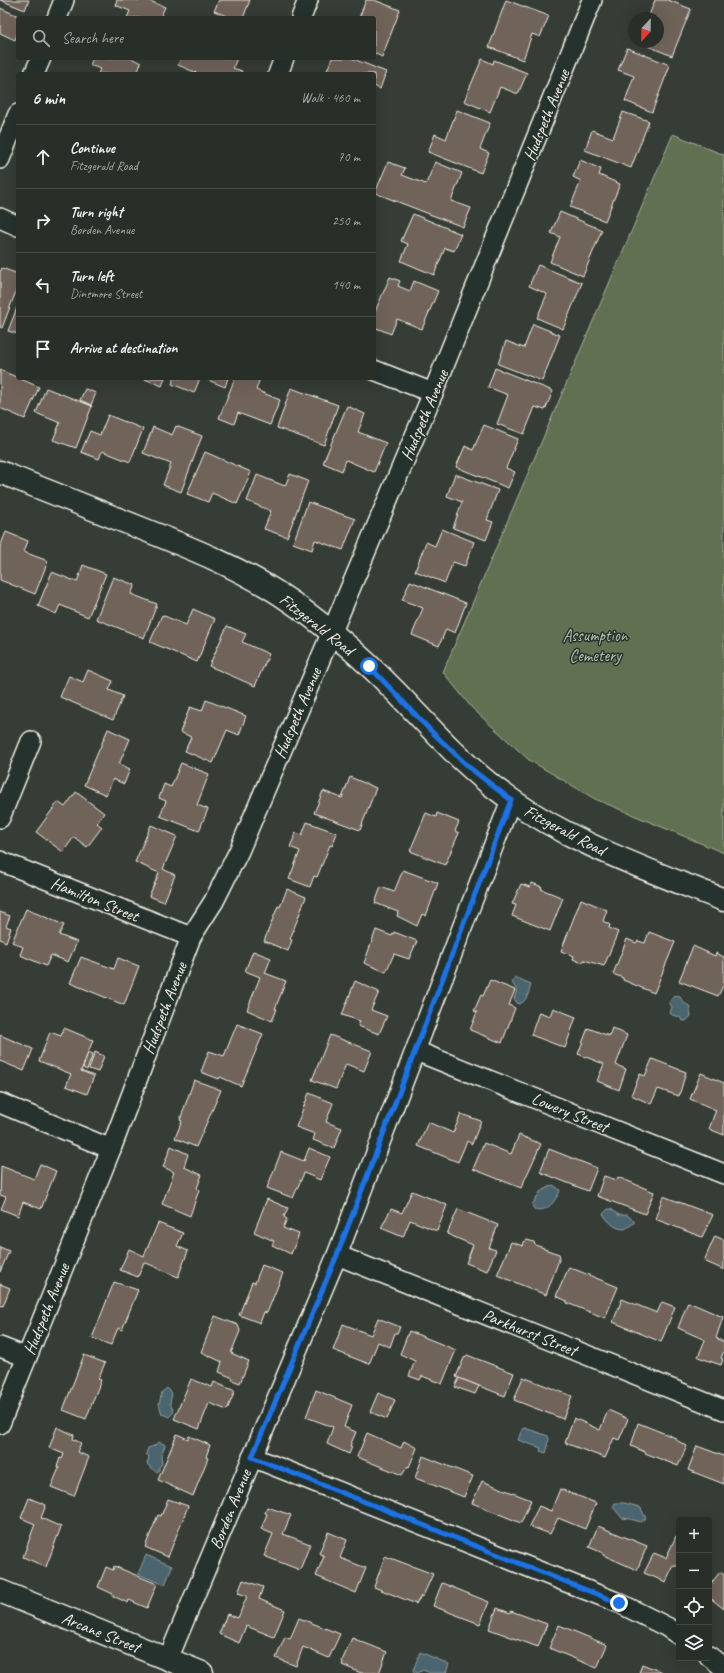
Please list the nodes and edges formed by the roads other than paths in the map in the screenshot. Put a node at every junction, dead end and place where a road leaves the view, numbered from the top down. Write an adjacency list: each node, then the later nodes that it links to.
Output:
1 (64, 0): 4 (street)
2 (308, 0): 5 (street)
3 (592, 0): 15 (street, Hudspeth Avenue)
4 (58, 16)
5 (302, 16)
6 (39, 60): 8 (street)
7 (283, 60): 9 (street)
8 (35, 72)
9 (279, 72)
10 (16, 119): 11 (street)
11 (0, 159)
12 (0, 218): 13 (street)
13 (16, 225)
14 (376, 371): 15 (street)
15 (433, 393): 17 (street, Hudspeth Avenue)
16 (0, 472): 17 (main road, Fitzgerald Road)
17 (331, 633): 19 (main road, Fitzgerald Road); 23 (street, Hudspeth Avenue)
18 (31, 741): 20 (street)
19 (511, 800): 22 (main road, Fitzgerald Road); 24 (street, Borden Avenue)
20 (0, 818)
21 (0, 861): 23 (street, Hamilton Street)
22 (724, 900)
23 (191, 937): 26 (street, Hudspeth Avenue)
24 (416, 1051): 27 (street, Lowery Street); 28 (street, Borden Avenue)
25 (0, 1104): 26 (street)
26 (111, 1149): 30 (street, Hudspeth Avenue)
27 (724, 1174)
28 (337, 1255): 31 (street, Parkhurst Street); 33 (street, Borden Avenue)
29 (0, 1347): 30 (street)
30 (26, 1357): 32 (street, Hudspeth Avenue)
31 (724, 1410)
32 (0, 1424)
33 (252, 1457): 35 (street); 37 (street, Borden Avenue)
34 (0, 1591): 37 (main road, Arcane Street)
35 (676, 1633)
36 (712, 1658): 38 (street)
37 (168, 1659): 39 (main road, Arcane Street)
38 (724, 1668)
39 (202, 1673)

